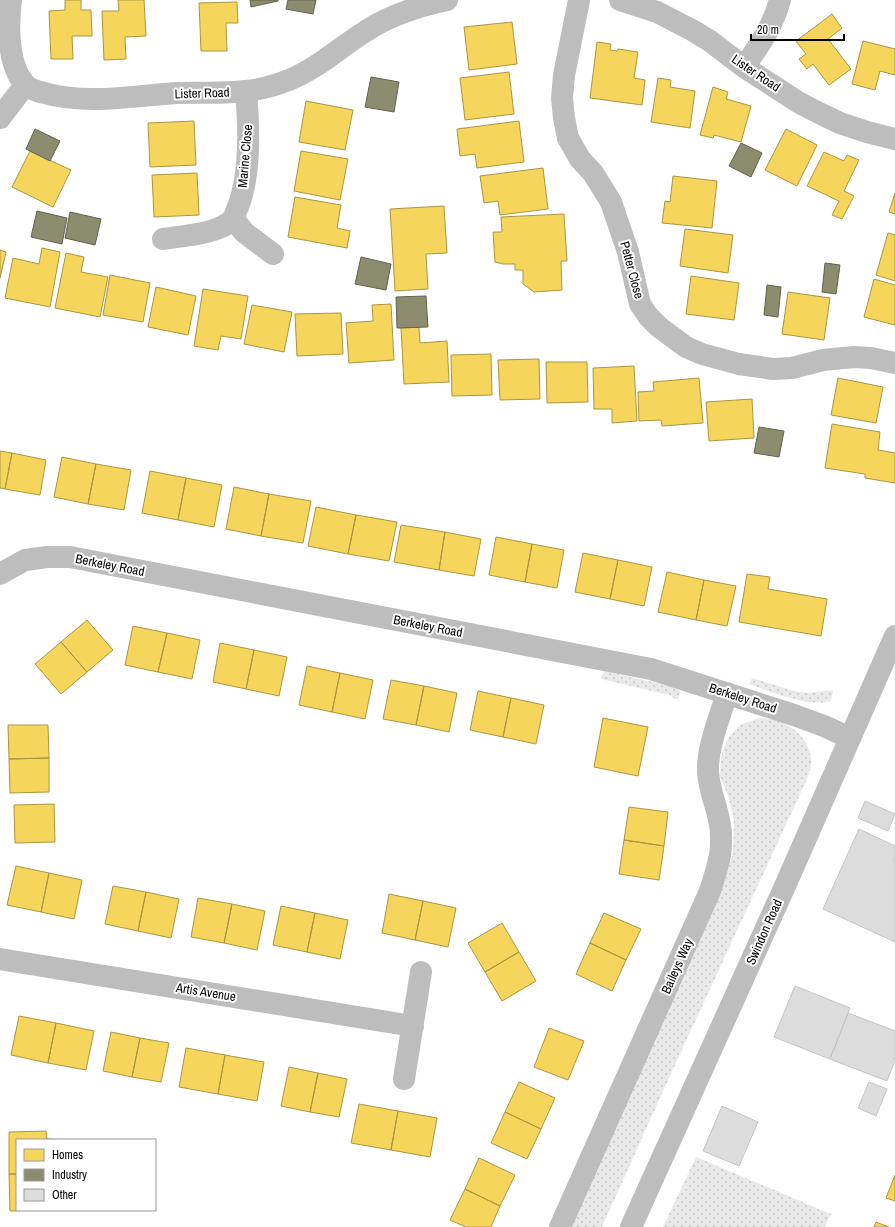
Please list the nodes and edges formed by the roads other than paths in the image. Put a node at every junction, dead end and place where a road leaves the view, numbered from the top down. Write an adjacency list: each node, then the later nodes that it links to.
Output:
1 (11, 0): 8 (street)
2 (447, 0): 6 (street, Lister Road)
3 (579, 0): 15 (street, Petter Close)
4 (620, 0): 7 (street, Lister Road)
5 (780, 0): 7 (street)
6 (421, 3): 9 (street, Lister Road)
7 (744, 67): 11 (street, Lister Road)
8 (25, 85): 9 (street, Lister Road); 10 (street)
9 (246, 91): 12 (street, Marine Close)
10 (0, 118)
11 (895, 139)
12 (233, 218): 13 (street); 14 (street)
13 (163, 239)
14 (273, 254)
15 (895, 363)
16 (0, 574): 18 (street, Berkeley Road)
17 (895, 636): 19 (street, Swindon Road)
18 (727, 693): 19 (street, Berkeley Road); 24 (street, Baileys Way)
19 (850, 738): 25 (street, Swindon Road)
20 (0, 959): 22 (street, Artis Avenue)
21 (421, 972): 22 (street)
22 (413, 1026): 23 (street)
23 (404, 1078)
24 (560, 1227)
25 (631, 1227)

